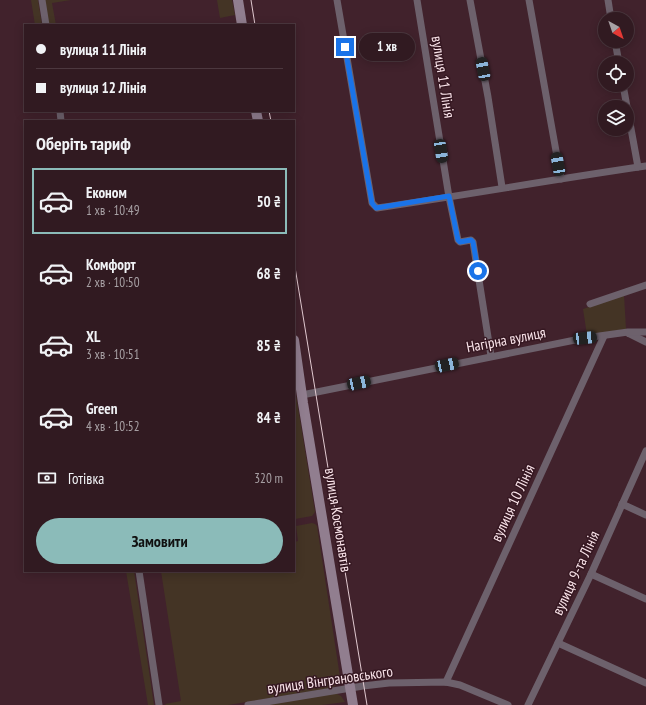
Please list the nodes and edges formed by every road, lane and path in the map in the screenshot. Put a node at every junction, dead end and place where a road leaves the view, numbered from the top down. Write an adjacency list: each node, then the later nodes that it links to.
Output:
1 (42, 0): 9 (street)
2 (238, 0): 10 (main road)
3 (337, 0): 16 (street)
4 (417, 0): 16 (street, вулиця 11 Лінія)
5 (470, 0): 15 (street)
6 (529, 0): 14 (street)
7 (608, 0): 8 (street)
8 (610, 12)
9 (46, 24)
10 (242, 24)
11 (624, 92): 13 (street)
12 (646, 166): 13 (street)
13 (638, 167): 14 (street)
14 (561, 179): 15 (street)
15 (502, 187): 16 (street)
16 (449, 196): 24 (street, вулиця 11 Лінія)
17 (646, 286): 18 (street)
18 (590, 304)
19 (628, 332): 20 (street, Нагірна вулиця); 21 (street, Нагірна вулиця); 22 (street)
20 (646, 332)
21 (604, 336): 24 (street, Нагірна вулиця); 33 (street, вулиця 10 Лінія)
22 (646, 342)
23 (295, 347): 25 (main road, вулиця Космонавтів)
24 (491, 356): 25 (street, Нагірна вулиця)
25 (302, 395): 35 (main road, вулиця Космонавтів)
26 (646, 451): 27 (street, вулиця 9-та Лінія)
27 (622, 504): 28 (street); 30 (street, вулиця 9-та Лінія)
28 (646, 515)
29 (139, 572): 36 (street)
30 (591, 574): 31 (street); 32 (street, вулиця 9-та Лінія)
31 (646, 599)
32 (558, 643): 34 (street); 40 (street, вулиця 9-та Лінія)
33 (446, 682): 35 (street, вулиця Вінграновського); 39 (street, вулиця Вінграновського)
34 (646, 682)
35 (350, 688): 37 (street, вулиця Вінграновського); 38 (main road, вулиця Космонавтів)
36 (159, 705)
37 (248, 705)
38 (353, 705)
39 (508, 705)
40 (528, 705)

